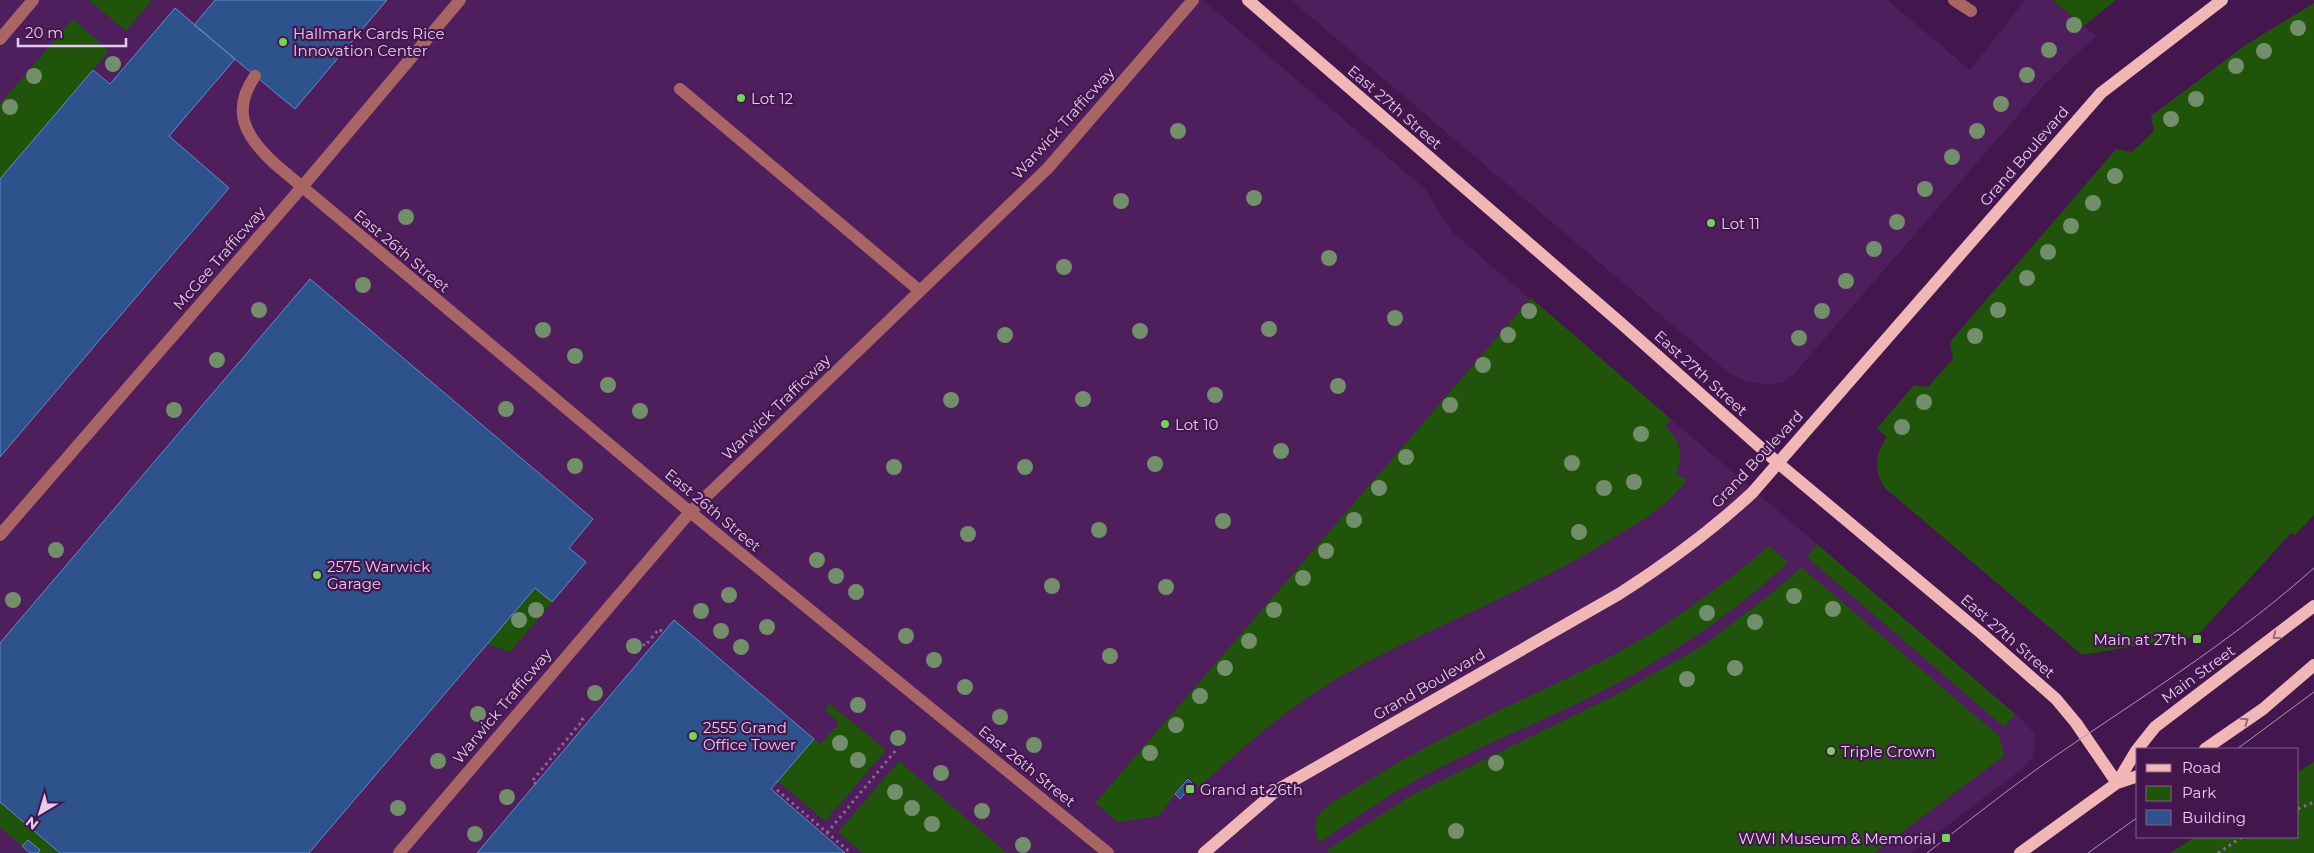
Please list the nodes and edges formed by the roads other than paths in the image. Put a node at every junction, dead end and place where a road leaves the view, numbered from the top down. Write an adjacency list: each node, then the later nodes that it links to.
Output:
1 (33, 0): 8 (street)
2 (460, 0): 11 (street, McGee Trafficway)
3 (1193, 0): 12 (street, Warwick Trafficway)
4 (1248, 0): 13 (main road, East 27th Street)
5 (1954, 0): 7 (street)
6 (2222, 0): 13 (main road, Grand Boulevard)
7 (1971, 11)
8 (0, 39)
9 (255, 76): 11 (street, East 26th Street)
10 (680, 89): 12 (street)
11 (302, 187): 14 (street, East 26th Street); 15 (street, McGee Trafficway)
12 (920, 291): 14 (street, Warwick Trafficway)
13 (1778, 463): 22 (main road, East 27th Street); 25 (main road, Grand Boulevard)
14 (690, 512): 23 (street, Warwick Trafficway); 24 (street, East 26th Street)
15 (0, 535)
16 (2314, 606): 18 (main road, Main Street, one-way to 18)
17 (2314, 665): 19 (main road, one-way to 17)
18 (2139, 748)
19 (2206, 748)
20 (2136, 752): 22 (main road, Main Street, one-way to 22)
21 (2136, 777): 22 (main road, Main Street)
22 (2117, 783): 26 (main road, Main Street)
23 (399, 853)
24 (1108, 853)
25 (1204, 853)
26 (2020, 853)

